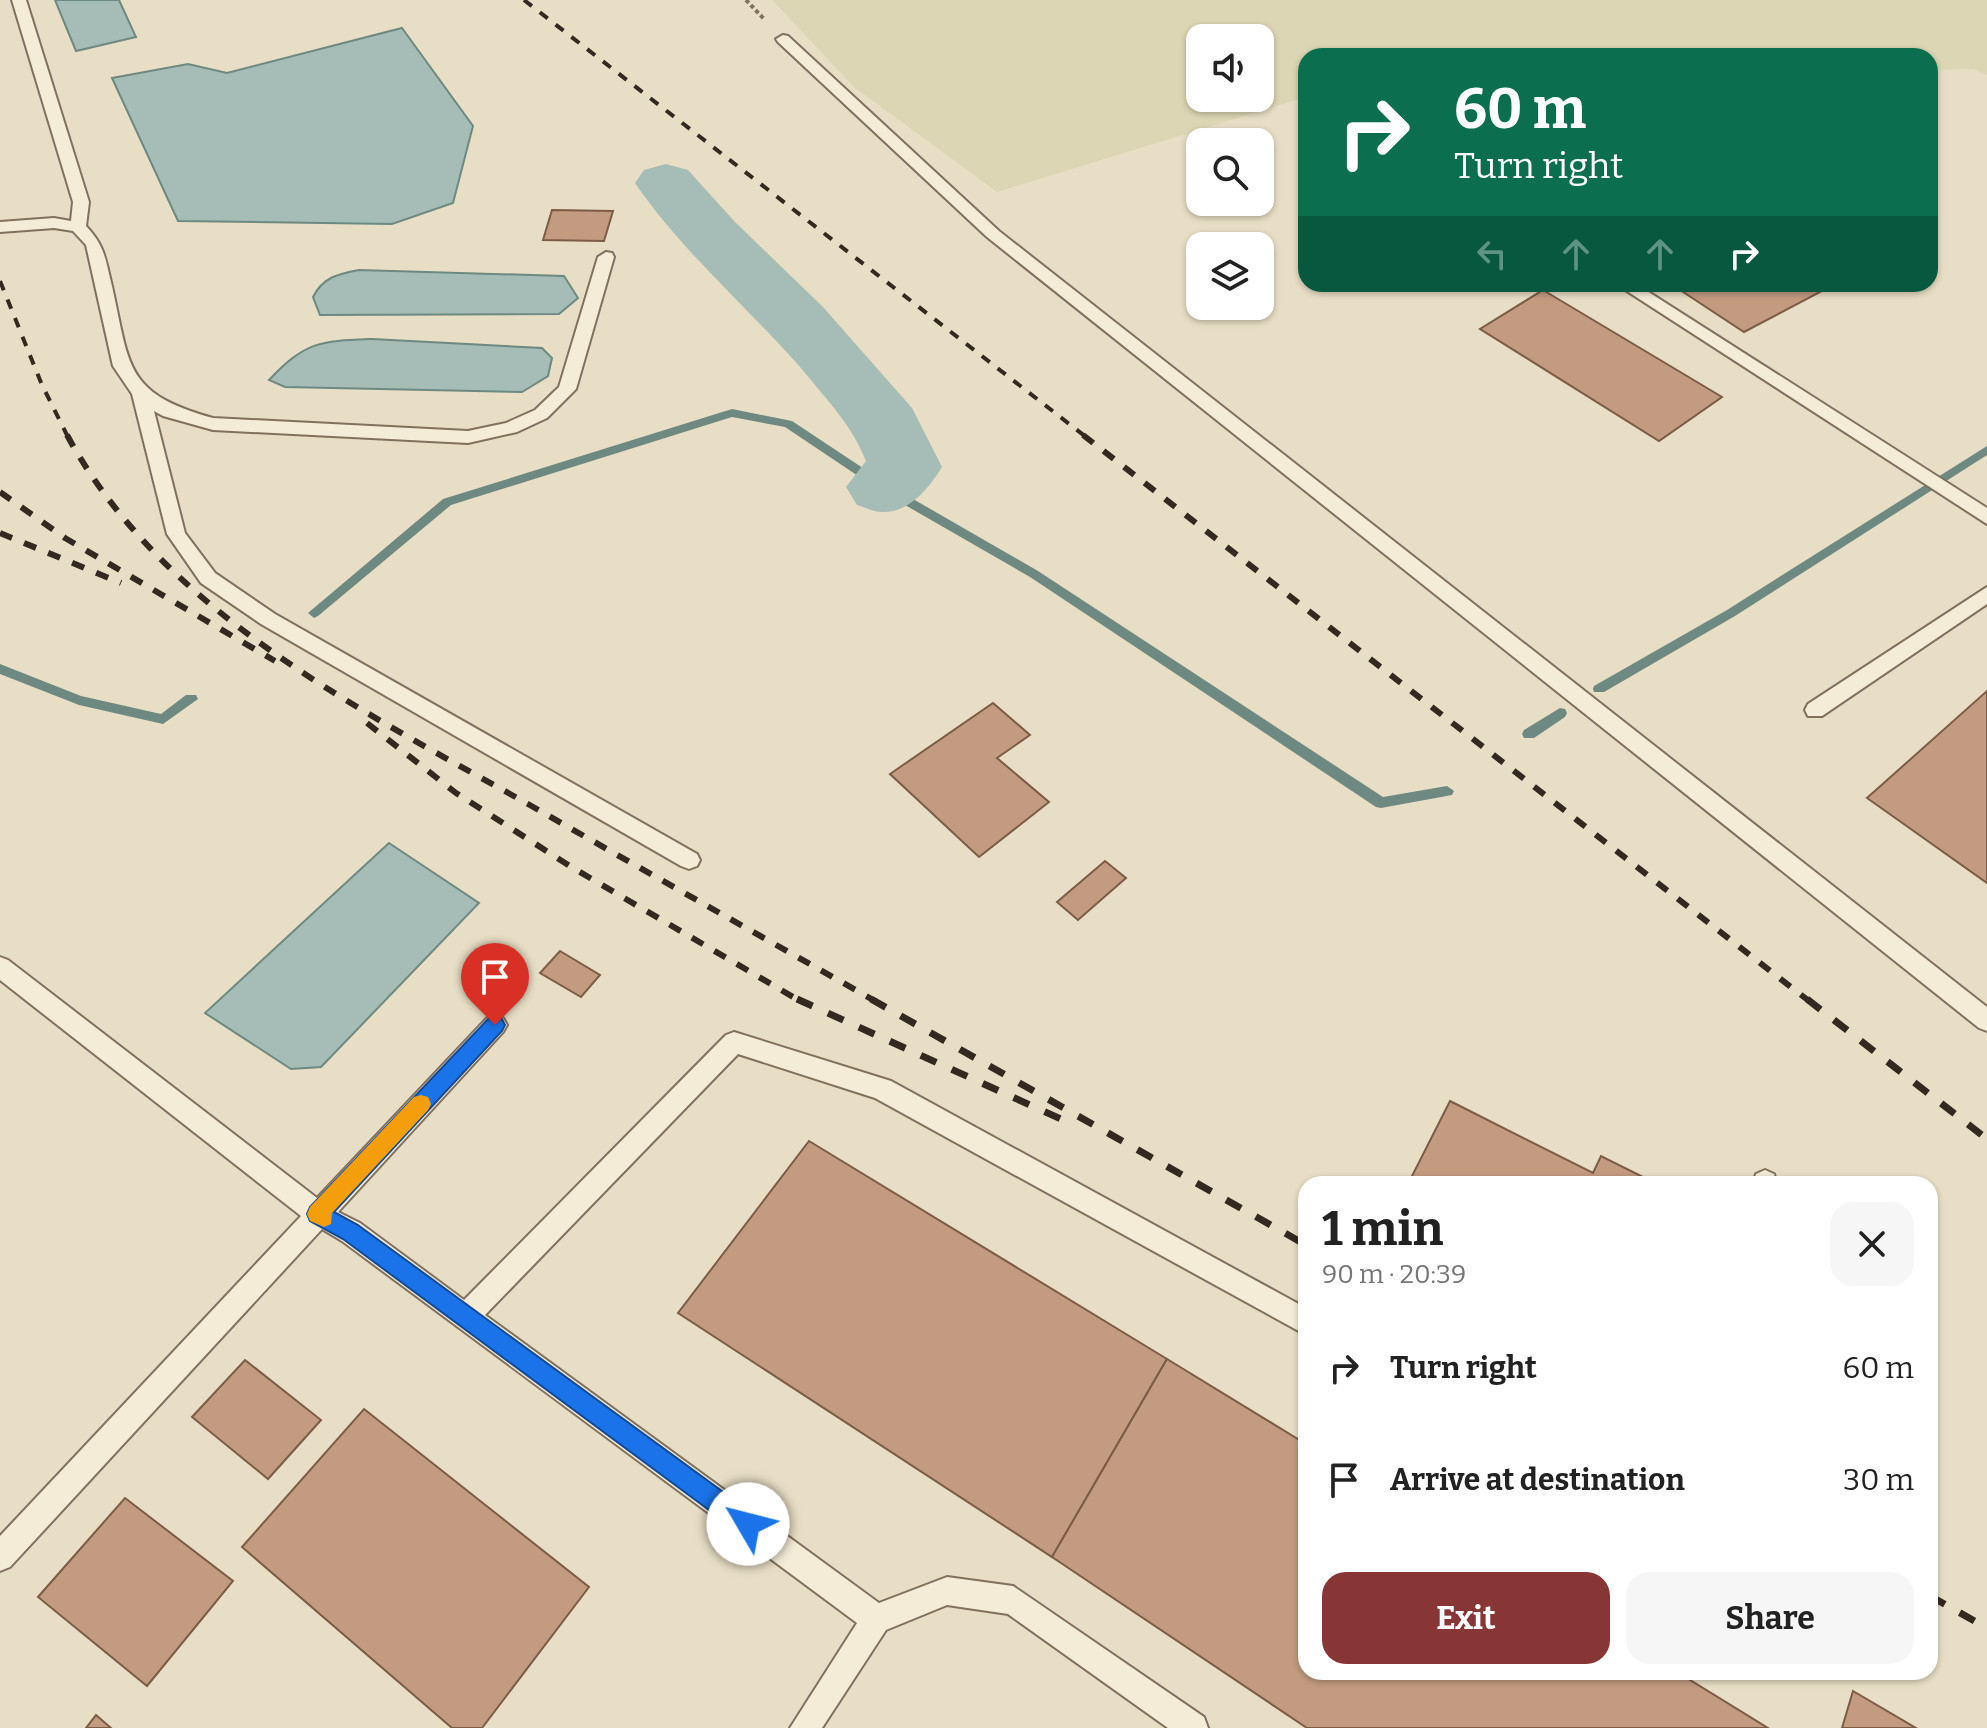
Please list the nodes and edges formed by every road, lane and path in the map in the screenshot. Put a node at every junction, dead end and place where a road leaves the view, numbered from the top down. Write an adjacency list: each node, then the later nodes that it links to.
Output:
1 (19, 0): 4 (lane)
2 (783, 39): 13 (lane)
3 (0, 227): 4 (lane)
4 (78, 227): 7 (lane)
5 (606, 257): 7 (lane)
6 (1637, 292): 8 (lane)
7 (141, 394): 11 (lane)
8 (1987, 517)
9 (1987, 594): 10 (lane)
10 (1815, 710)
11 (689, 860)
12 (0, 967): 15 (lane)
13 (1987, 1021)
14 (495, 1025): 15 (lane)
15 (318, 1214): 16 (lane); 18 (lane)
16 (465, 1317): 17 (lane); 19 (lane)
17 (1298, 1318)
18 (0, 1557)
19 (876, 1619): 20 (lane); 21 (lane)
20 (805, 1728)
21 (1193, 1728)

